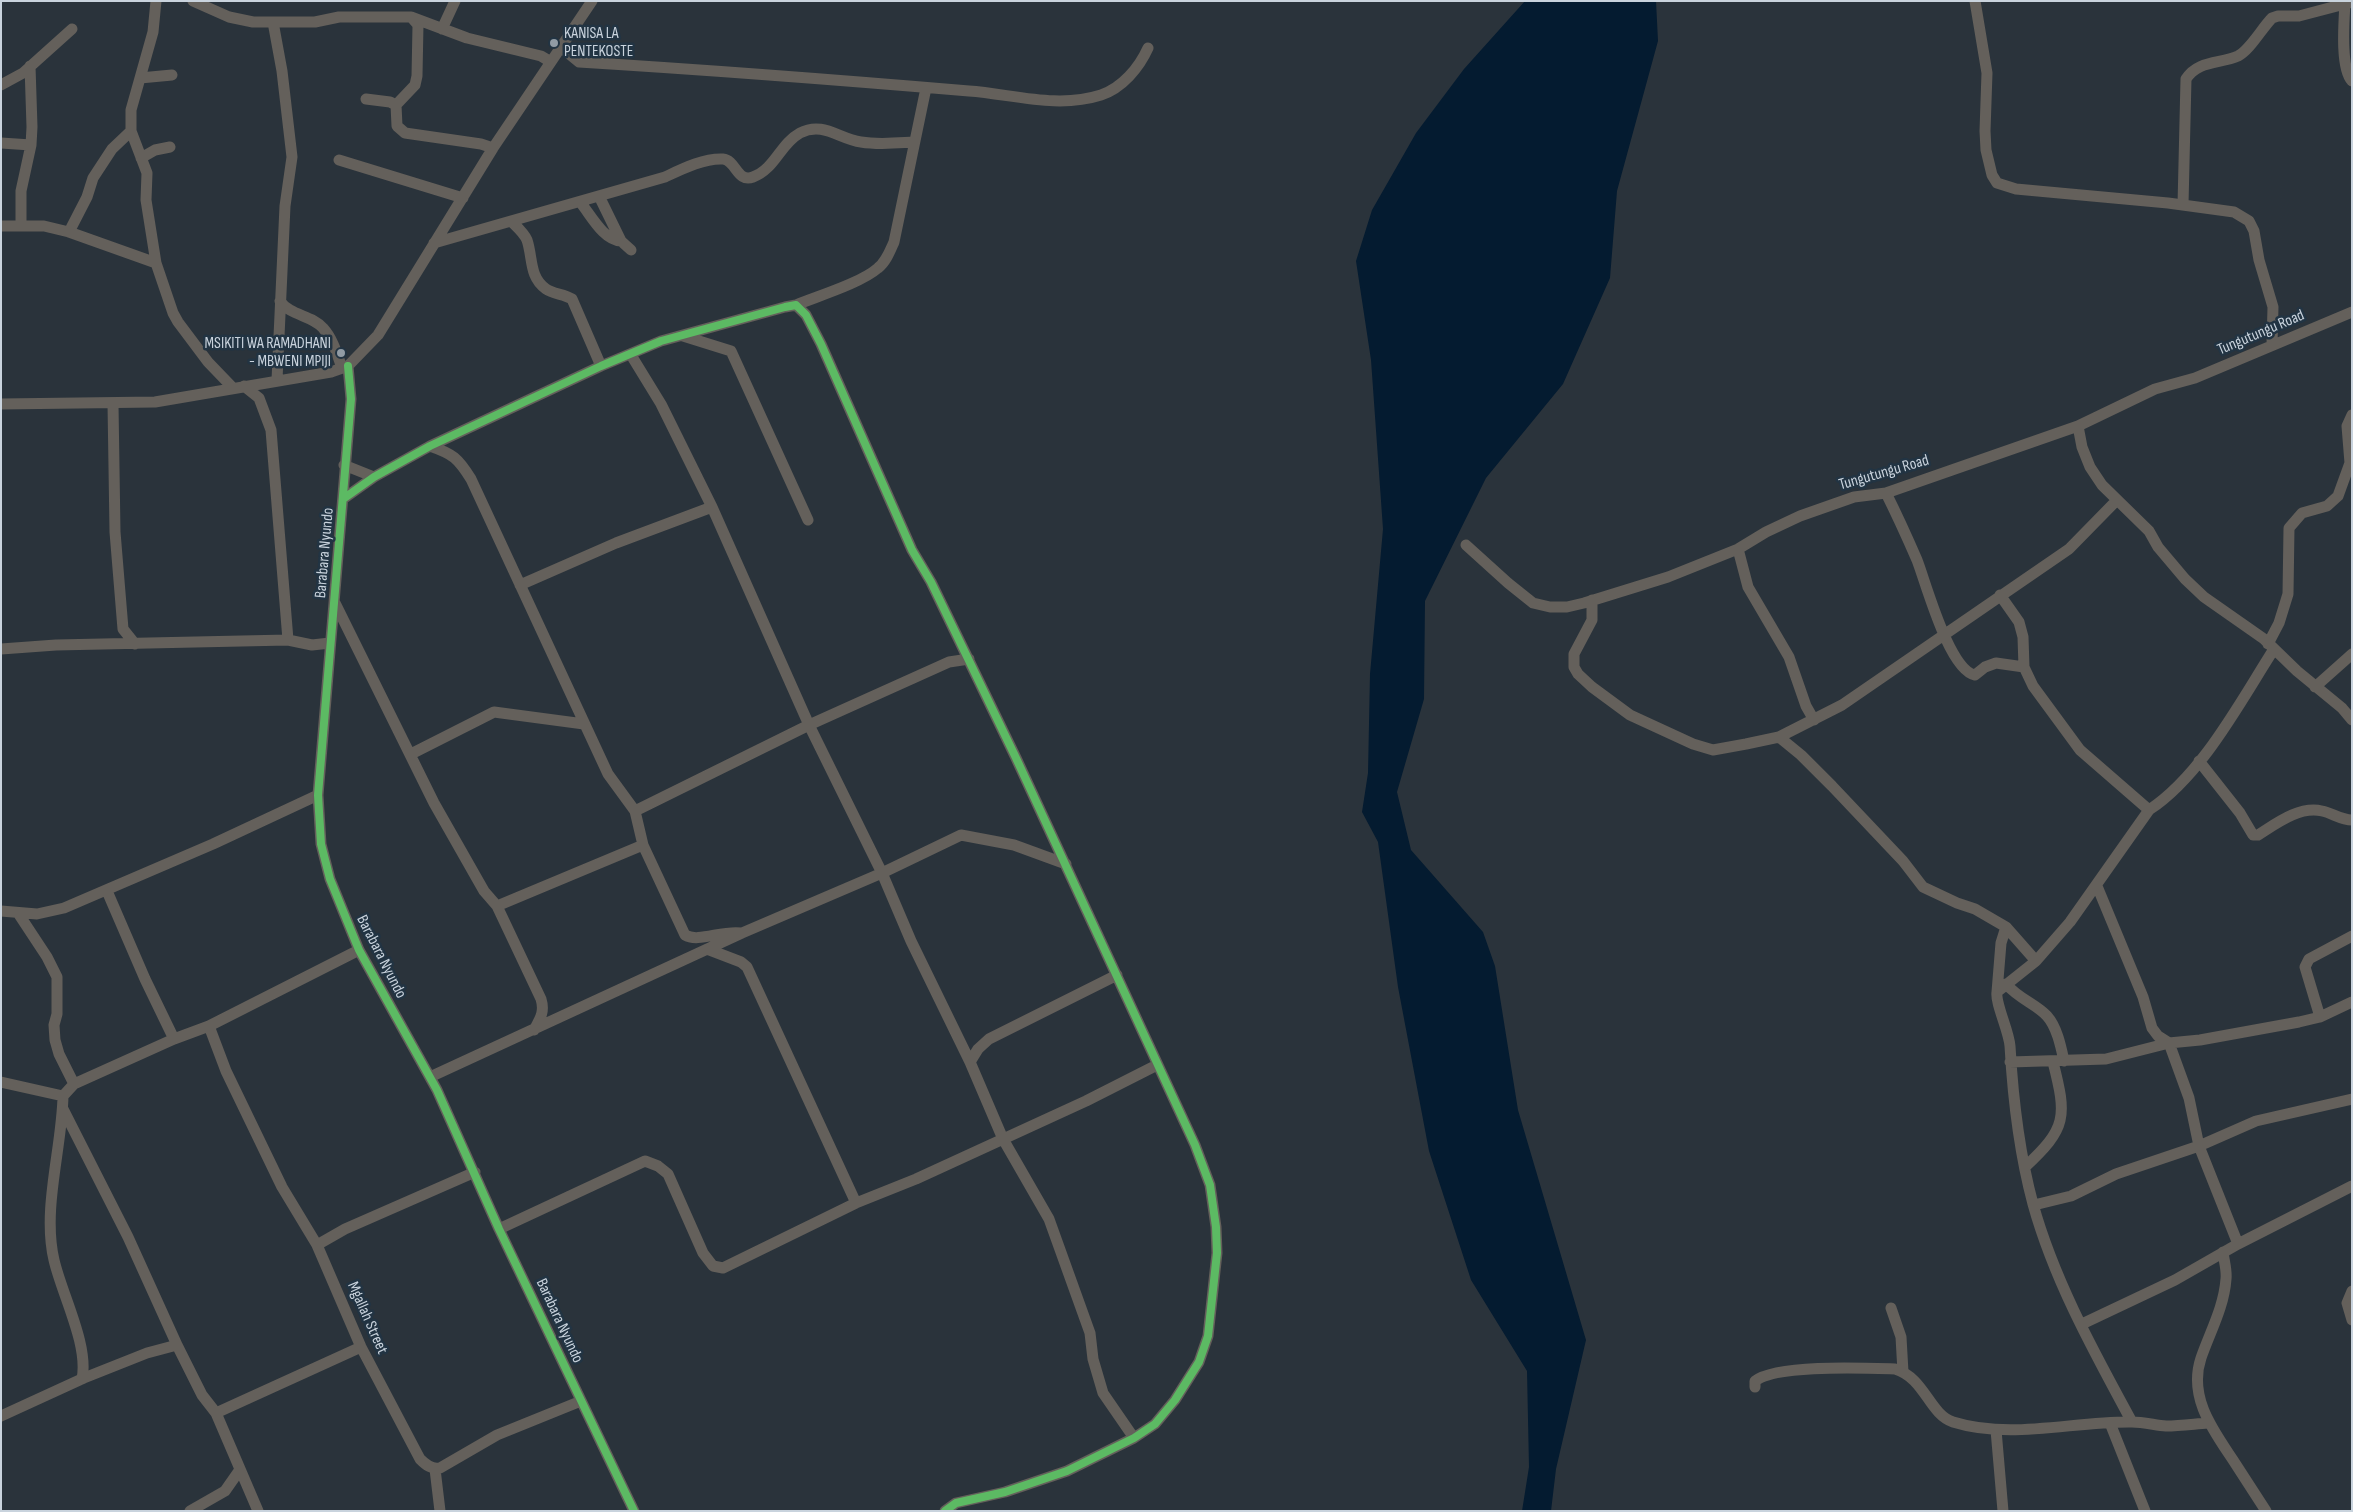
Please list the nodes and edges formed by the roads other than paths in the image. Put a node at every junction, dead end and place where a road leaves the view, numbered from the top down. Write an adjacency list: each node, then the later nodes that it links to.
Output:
1 (156, 1): 16 (street)
2 (193, 1): 8 (street)
3 (455, 1): 10 (street)
4 (592, 1): 11 (street)
5 (1975, 1): 33 (street)
6 (2349, 2): 17 (street); 33 (street)
7 (411, 17): 8 (street); 10 (street); 21 (street)
8 (273, 22): 42 (street)
9 (72, 29): 14 (street)
10 (442, 29): 13 (street)
11 (562, 48): 13 (street); 19 (street)
12 (1148, 48): 19 (street)
13 (551, 62): 27 (street)
14 (30, 66): 18 (street); 25 (street)
15 (172, 75): 16 (street)
16 (140, 78): 22 (street)
17 (2352, 81)
18 (1, 86)
19 (926, 88): 23 (street)
20 (366, 99): 21 (street)
21 (396, 105): 27 (street)
22 (131, 132): 28 (street); 37 (street)
23 (914, 142): 30 (street); 43 (street)
24 (1, 143): 25 (street)
25 (31, 145): 36 (street)
26 (170, 147): 28 (street)
27 (493, 148): 31 (street)
28 (141, 158): 41 (street)
29 (339, 160): 31 (street)
30 (599, 196): 32 (street); 38 (street)
31 (463, 198): 39 (street)
32 (580, 202): 34 (street); 38 (street)
33 (2183, 206): 46 (street)
34 (512, 222): 39 (street); 48 (street)
35 (1, 226): 36 (street)
36 (21, 226): 37 (street)
37 (69, 232): 41 (street)
38 (621, 241): 40 (street)
39 (434, 243): 49 (street)
40 (631, 250)
41 (156, 263): 51 (street)
42 (280, 301): 49 (street, Barabara Nyundo); 50 (street)
43 (796, 305): 45 (street); 79 (street)
44 (2352, 312): 46 (street, Tungutungu Road)
45 (681, 336): 47 (street); 63 (street)
46 (2272, 344): 55 (street, Tungutungu Road)
47 (631, 355): 48 (street); 62 (street)
48 (601, 366): 56 (street)
49 (345, 367): 50 (street); 57 (street, Barabara Nyundo)
50 (277, 380): 51 (street)
51 (239, 387): 53 (street); 72 (street)
52 (1, 404): 53 (street)
53 (113, 404): 70 (street)
54 (2352, 415): 76 (street)
55 (2078, 426): 59 (street, Tungutungu Road); 61 (street)
56 (430, 446): 58 (street); 66 (street)
57 (344, 465): 58 (street); 60 (street, Barabara Nyundo)
58 (374, 477): 60 (street)
59 (1886, 493): 65 (street, Tungutungu Road); 71 (street)
60 (343, 499): 69 (street, Barabara Nyundo)
61 (2117, 500): 67 (street); 76 (street)
62 (712, 507): 66 (street); 85 (street)
63 (808, 520)
64 (1466, 545): 68 (street, Tungutungu Road)
65 (1738, 549): 68 (street, Tungutungu Road); 82 (street)
66 (520, 585): 84 (street)
67 (2000, 595): 71 (street); 80 (street)
68 (1592, 600): 86 (street)
69 (335, 603): 73 (street, Barabara Nyundo); 87 (street)
70 (123, 629): 74 (street); 75 (street)
71 (1943, 634): 80 (street); 82 (street)
72 (288, 640): 73 (street); 74 (street)
73 (330, 643): 89 (street, Barabara Nyundo)
74 (135, 644): 75 (street)
75 (115, 645): 77 (street)
76 (2271, 646): 81 (street); 88 (street)
77 (1, 649)
78 (2352, 654): 81 (street)
79 (968, 659): 85 (street); 94 (street)
80 (2024, 667): 90 (street)
81 (2316, 688): 83 (street)
82 (1814, 720): 86 (street)
83 (2352, 720)
84 (584, 724): 87 (street); 91 (street)
85 (809, 725): 91 (street); 95 (street)
86 (1779, 737): 101 (street)
87 (411, 754): 98 (street)
88 (2199, 761): 90 (street); 92 (street)
89 (318, 795): 97 (street); 105 (street, Barabara Nyundo)
90 (2149, 810): 96 (street)
91 (635, 811): 93 (street)
92 (2352, 820)
93 (643, 845): 98 (street); 102 (street)
94 (1066, 864): 95 (street); 107 (street)
95 (882, 873): 102 (street); 116 (street)
96 (2096, 886): 106 (street); 114 (street)
97 (106, 891): 100 (street); 113 (street)
98 (497, 906): 112 (street)
99 (1, 911): 100 (street)
100 (18, 913): 121 (street)
101 (2006, 927): 106 (street); 108 (street)
102 (742, 933): 104 (street)
103 (2352, 936): 110 (street)
104 (706, 949): 112 (street); 130 (street)
105 (358, 950): 111 (street); 119 (street, Barabara Nyundo)
106 (2036, 961): 108 (street)
107 (1117, 975): 116 (street); 118 (street)
108 (2002, 988): 115 (street); 117 (street)
109 (2352, 1002): 110 (street)
110 (2320, 1017): 114 (street)
111 (209, 1026): 113 (street); 134 (street, Mgallah Street)
112 (534, 1030): 119 (street)
113 (174, 1039): 121 (street)
114 (2168, 1043): 115 (street); 126 (street)
115 (2059, 1061): 117 (street); 127 (street)
116 (970, 1062): 125 (street)
117 (2010, 1062): 127 (street)
118 (1157, 1065): 125 (street); 152 (street)
119 (430, 1077): 128 (street, Barabara Nyundo)
120 (1, 1082): 122 (street)
121 (74, 1084): 122 (street)
122 (63, 1096): 124 (street)
123 (2352, 1099): 126 (street)
124 (63, 1109): 140 (street); 143 (street)
125 (1003, 1139): 130 (street); 152 (street)
126 (2199, 1146): 131 (street); 133 (street)
127 (2025, 1167): 131 (street)
128 (475, 1172): 132 (street, Barabara Nyundo); 134 (street)
129 (2352, 1186): 133 (street)
130 (856, 1203): 132 (street)
131 (2034, 1205): 139 (street)
132 (499, 1229): 145 (street, Barabara Nyundo)
133 (2238, 1244): 135 (street)
134 (317, 1245): 141 (street, Mgallah Street)
135 (2223, 1252): 139 (street); 150 (street)
136 (2352, 1291): 138 (street)
137 (1891, 1308): 142 (street)
138 (2352, 1320)
139 (2082, 1324): 148 (street)
140 (177, 1345): 143 (street); 146 (street)
141 (361, 1347): 146 (street); 153 (street, Mgallah Street)
142 (1903, 1372): 144 (street); 151 (street)
143 (82, 1379): 147 (street)
144 (1755, 1387)
145 (581, 1402): 153 (street); 158 (street, Barabara Nyundo)
146 (216, 1413): 154 (street)
147 (1, 1416)
148 (2132, 1422): 149 (street); 150 (street)
149 (2110, 1423): 151 (street); 161 (street)
150 (2208, 1423): 162 (street)
151 (1996, 1430): 160 (street)
152 (1134, 1438): 159 (street)
153 (435, 1470): 157 (street)
154 (239, 1471): 155 (street); 156 (street)
155 (190, 1511)
156 (258, 1511)
157 (440, 1511)
158 (634, 1511)
159 (945, 1511)
160 (2003, 1511)
161 (2145, 1511)
162 (2266, 1511)

